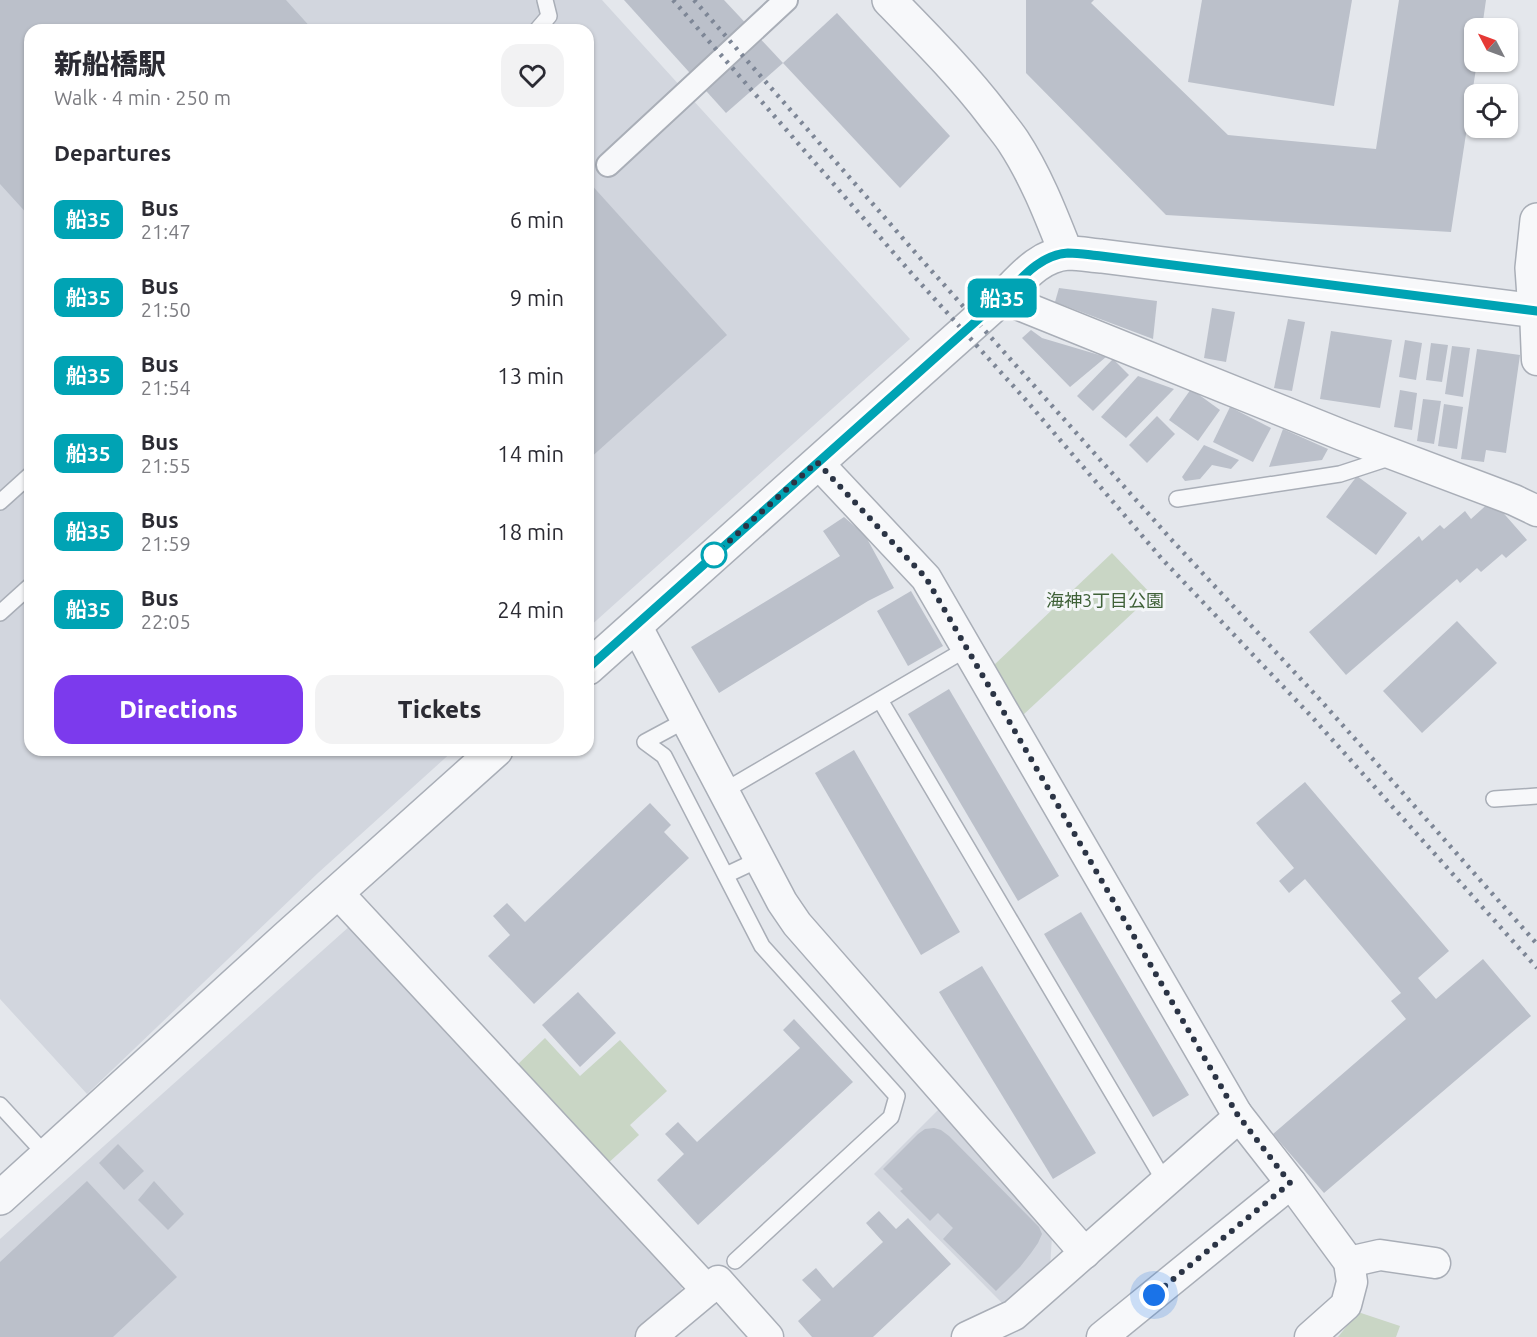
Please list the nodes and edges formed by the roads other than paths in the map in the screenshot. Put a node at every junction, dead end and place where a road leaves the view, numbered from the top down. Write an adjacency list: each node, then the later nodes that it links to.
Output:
1 (545, 0): 4 (lane)
2 (786, 0): 5 (street)
3 (889, 0): 7 (street)
4 (542, 24)
5 (608, 165)
6 (1537, 220): 9 (street)
7 (1066, 253): 8 (street); 9 (street)
8 (1002, 298): 11 (street); 12 (street)
9 (1536, 311): 10 (street)
10 (1537, 360)
11 (1396, 456): 14 (lane); 16 (street)
12 (817, 462): 19 (street); 20 (street)
13 (24, 480): 15 (lane)
14 (1177, 499)
15 (0, 502)
16 (1537, 511)
17 (24, 591): 18 (lane)
18 (0, 613)
19 (636, 625): 21 (street); 23 (street)
20 (968, 648): 22 (lane); 32 (street)
21 (594, 663)
22 (879, 700): 25 (lane); 34 (lane)
23 (686, 720): 25 (street); 29 (lane)
24 (489, 756): 30 (street)
25 (724, 791): 28 (street)
26 (1537, 796): 27 (lane)
27 (1494, 799)
28 (760, 859): 29 (lane); 37 (street)
29 (726, 875): 38 (lane)
30 (337, 892): 33 (street); 41 (street)
31 (0, 1105): 33 (lane)
32 (1237, 1114): 34 (street); 35 (street)
33 (47, 1156): 36 (street)
34 (1164, 1182): 37 (street)
35 (1290, 1183): 39 (street); 45 (street)
36 (0, 1198)
37 (1085, 1253): 44 (street)
38 (735, 1261)
39 (1349, 1262): 40 (street); 46 (street)
40 (1435, 1263)
41 (707, 1290): 42 (street); 43 (street)
42 (651, 1337)
43 (768, 1337)
44 (967, 1337)
45 (1102, 1337)
46 (1310, 1337)

